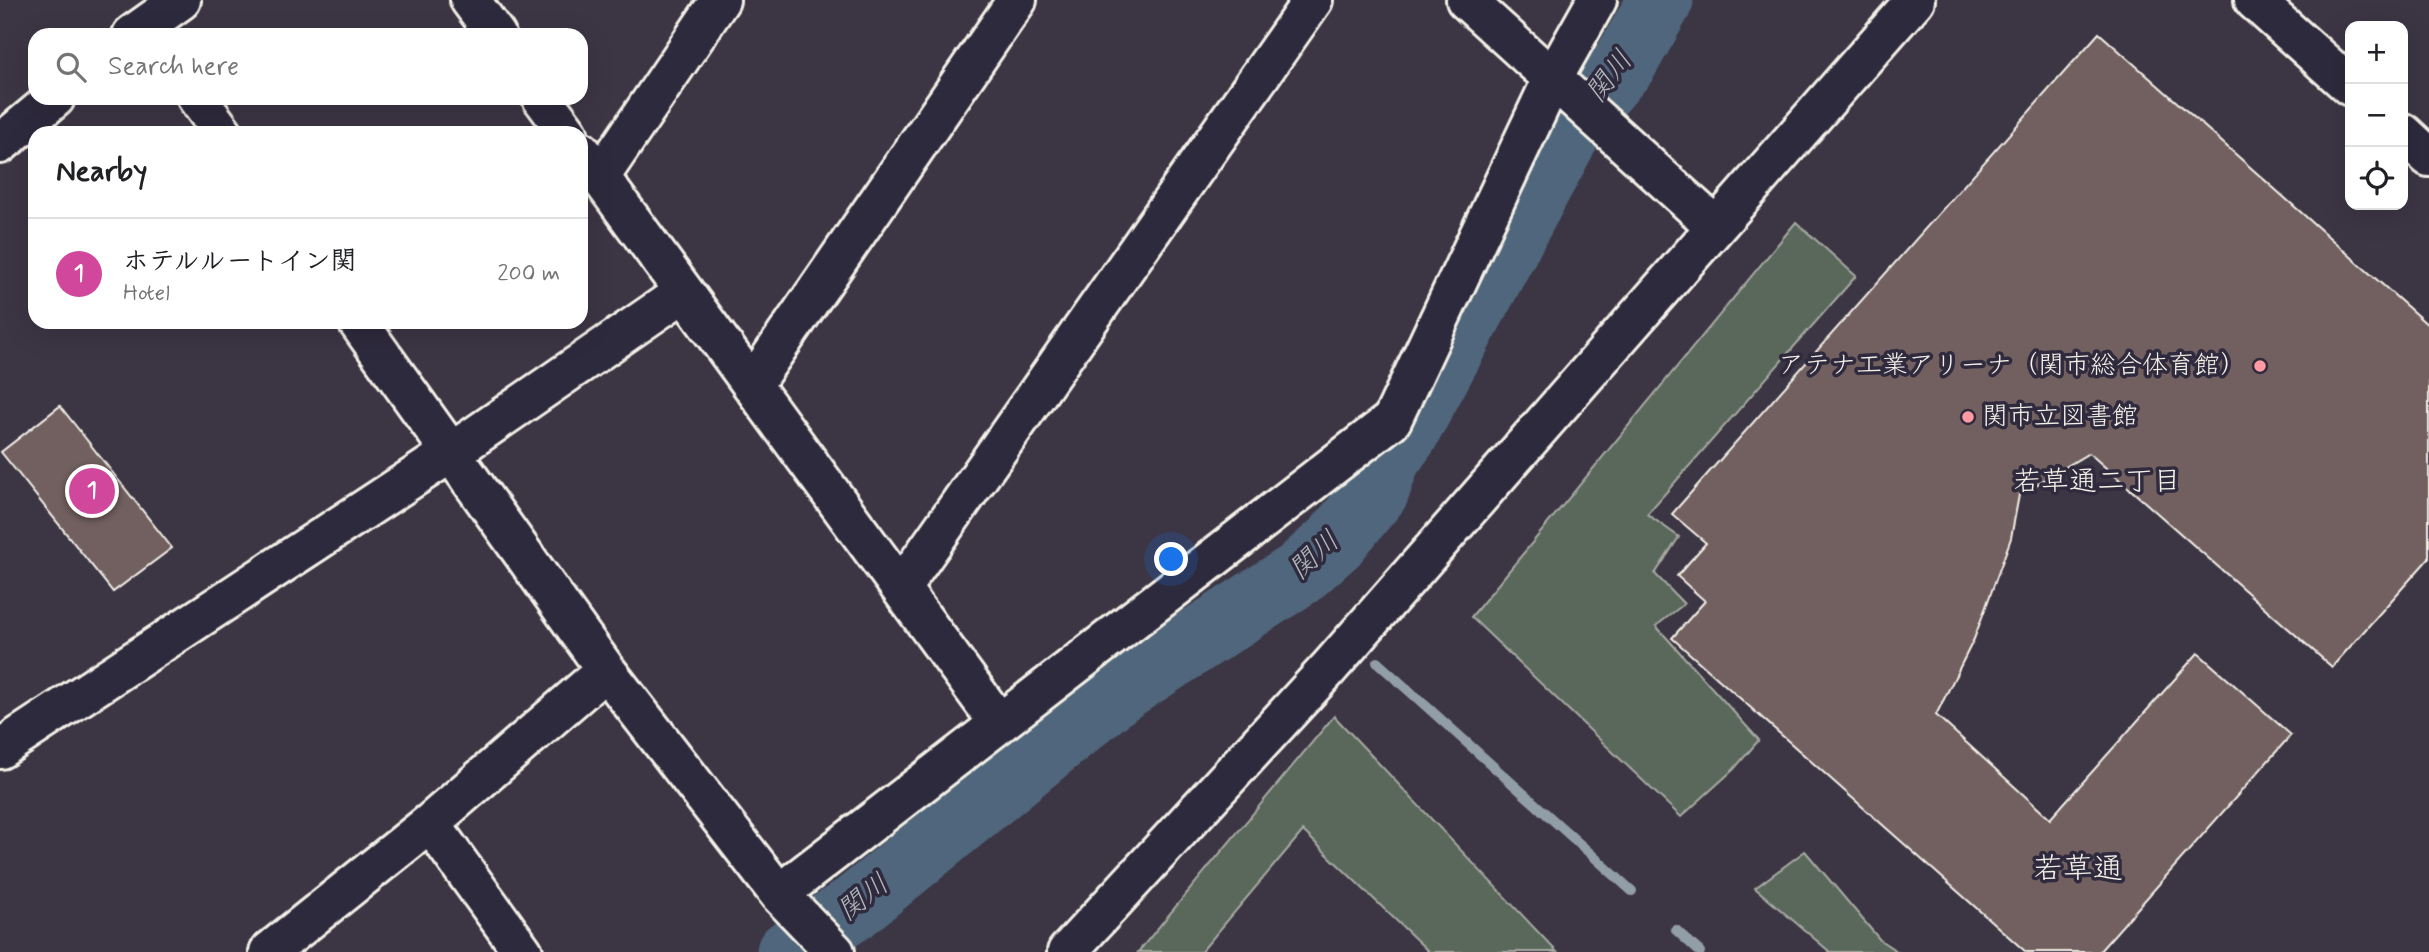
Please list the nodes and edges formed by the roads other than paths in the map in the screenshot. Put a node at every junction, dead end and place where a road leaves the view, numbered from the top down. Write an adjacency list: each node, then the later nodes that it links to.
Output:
1 (181, 0): 10 (street)
2 (470, 0): 11 (street)
3 (720, 0): 22 (street)
4 (1017, 0): 26 (street)
5 (1313, 0): 28 (street)
6 (1466, 0): 12 (street)
7 (1597, 0): 12 (street)
8 (1915, 0): 23 (street)
9 (2254, 0): 13 (street)
10 (139, 24)
11 (491, 28)
12 (1552, 80): 23 (street); 30 (street)
13 (2348, 84)
14 (47, 105): 20 (street)
15 (202, 105): 17 (street)
16 (547, 105): 18 (street)
17 (218, 126)
18 (563, 126)
19 (2408, 138): 21 (street)
20 (0, 144)
21 (2429, 157)
22 (591, 164): 24 (street)
23 (1716, 226): 37 (street)
24 (684, 292): 26 (street); 27 (street)
25 (363, 329): 27 (street)
26 (752, 384): 28 (street)
27 (452, 452): 29 (street); 31 (street)
28 (901, 588): 30 (street)
29 (606, 670): 32 (street); 33 (street)
30 (999, 723): 33 (street)
31 (0, 749)
32 (430, 823): 34 (street); 35 (street)
33 (780, 895): 36 (street)
34 (270, 952)
35 (523, 952)
36 (835, 952)
37 (1067, 952)

